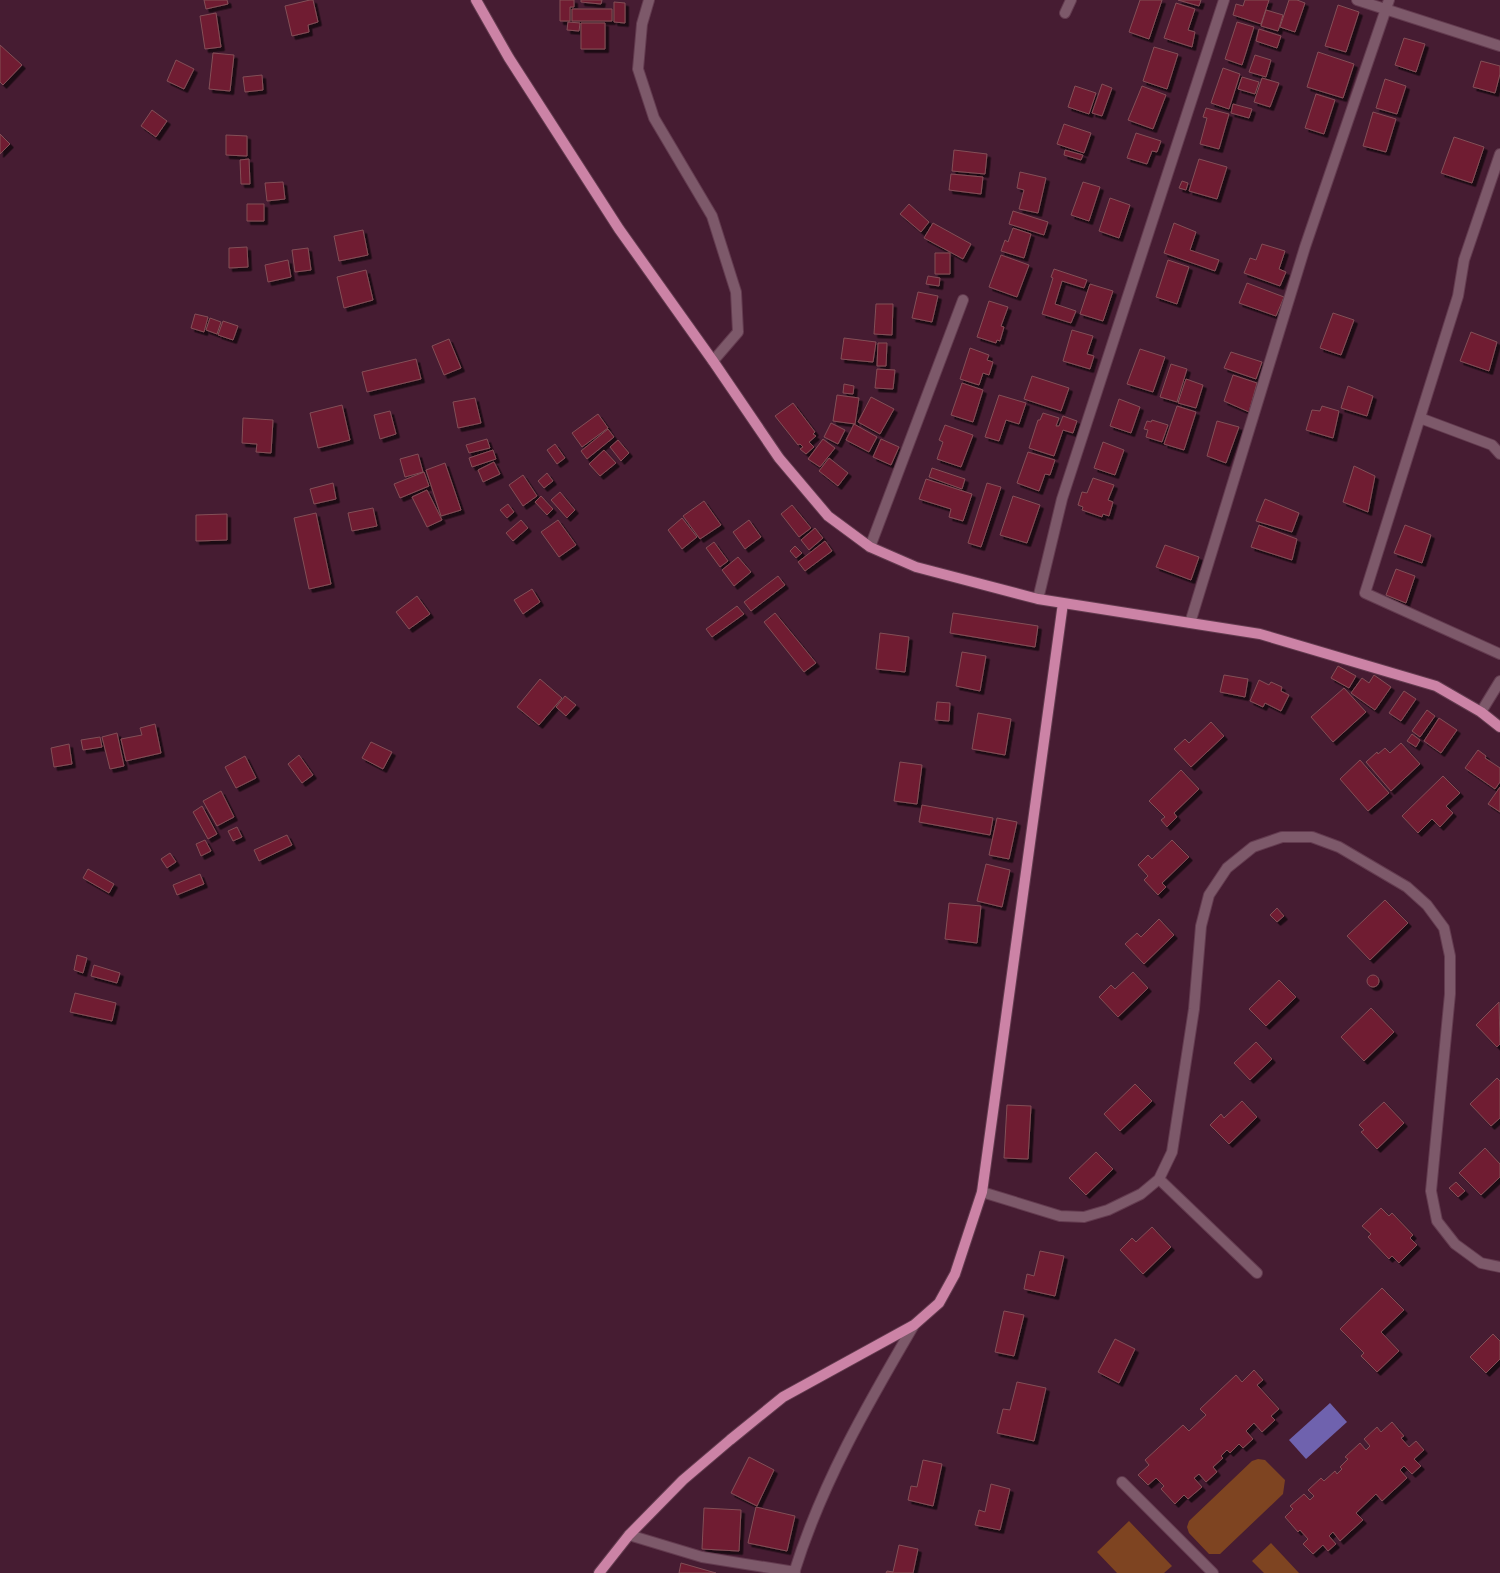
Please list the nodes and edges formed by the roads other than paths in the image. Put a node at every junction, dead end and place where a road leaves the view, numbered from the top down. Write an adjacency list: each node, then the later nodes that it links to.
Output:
1 (476, 0): 11 (main road)
2 (648, 0): 11 (street)
3 (1071, 0): 7 (street)
4 (1224, 0): 15 (street)
5 (1357, 0): 6 (street)
6 (1388, 5): 8 (street); 17 (street)
7 (1064, 14)
8 (1500, 46)
9 (1500, 154): 12 (street)
10 (963, 300): 14 (street)
11 (713, 361): 14 (main road)
12 (1420, 418): 13 (street); 18 (street)
13 (1500, 454)
14 (870, 547): 15 (main road)
15 (1038, 599): 16 (main road)
16 (1063, 603): 17 (main road); 23 (main road)
17 (1190, 623): 20 (main road)
18 (1500, 654)
19 (1500, 681): 20 (street)
20 (1481, 712): 21 (main road)
21 (1500, 727)
22 (1159, 1179): 23 (street); 24 (street); 25 (street)
23 (982, 1192): 26 (main road)
24 (1500, 1267)
25 (1257, 1273)
26 (914, 1325): 28 (main road); 29 (street)
27 (1122, 1482): 31 (street)
28 (629, 1535): 29 (street); 30 (main road)
29 (795, 1572)
30 (599, 1573)
31 (1213, 1573)

